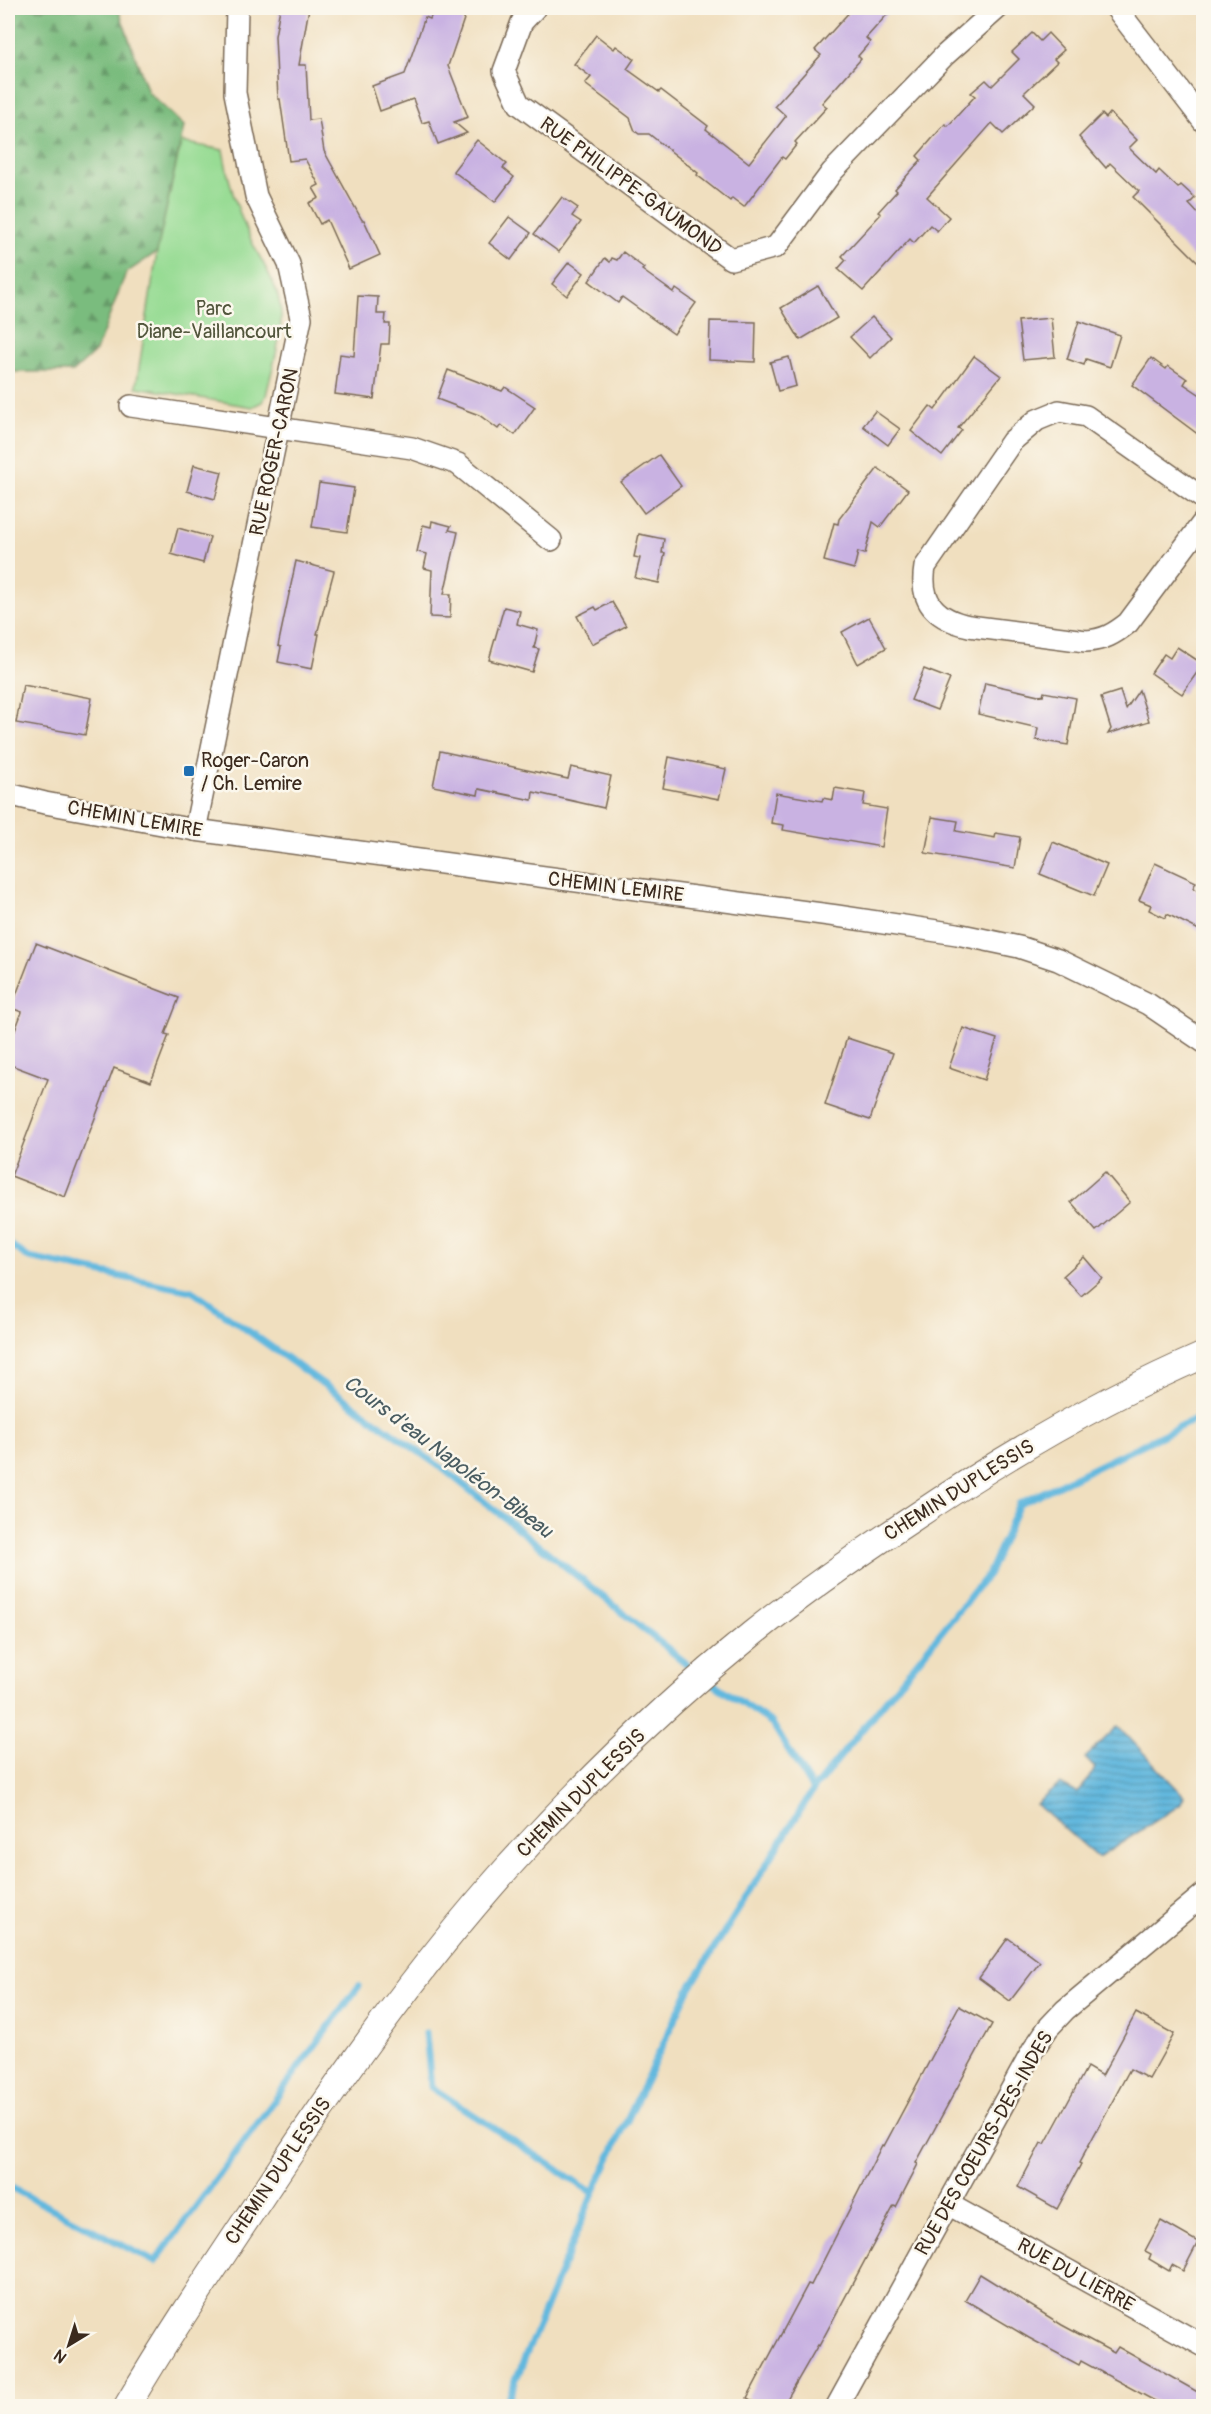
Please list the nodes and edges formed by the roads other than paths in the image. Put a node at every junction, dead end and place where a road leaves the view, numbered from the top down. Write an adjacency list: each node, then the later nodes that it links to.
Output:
1 (237, 8): 7 (street, RUE ROGER-CARON)
2 (535, 8): 3 (street, RUE PHILIPPE-GAUMOND)
3 (998, 8)
4 (1116, 8): 5 (street)
5 (1203, 123)
6 (130, 406): 7 (street)
7 (279, 429): 10 (street); 12 (street, RUE ROGER-CARON)
8 (1203, 499): 9 (street)
9 (1203, 521)
10 (550, 540)
11 (8, 794): 12 (street, CHEMIN LEMIRE)
12 (195, 830): 13 (street, CHEMIN LEMIRE)
13 (1203, 1042)
14 (1203, 1355): 18 (street, CHEMIN DUPLESSIS)
15 (1203, 1894): 16 (street, RUE DES COEURS-DES-INDES)
16 (948, 2204): 17 (street, RUE DU LIERRE); 19 (street, RUE DES COEURS-DES-INDES)
17 (1203, 2346)
18 (127, 2406)
19 (837, 2406)

